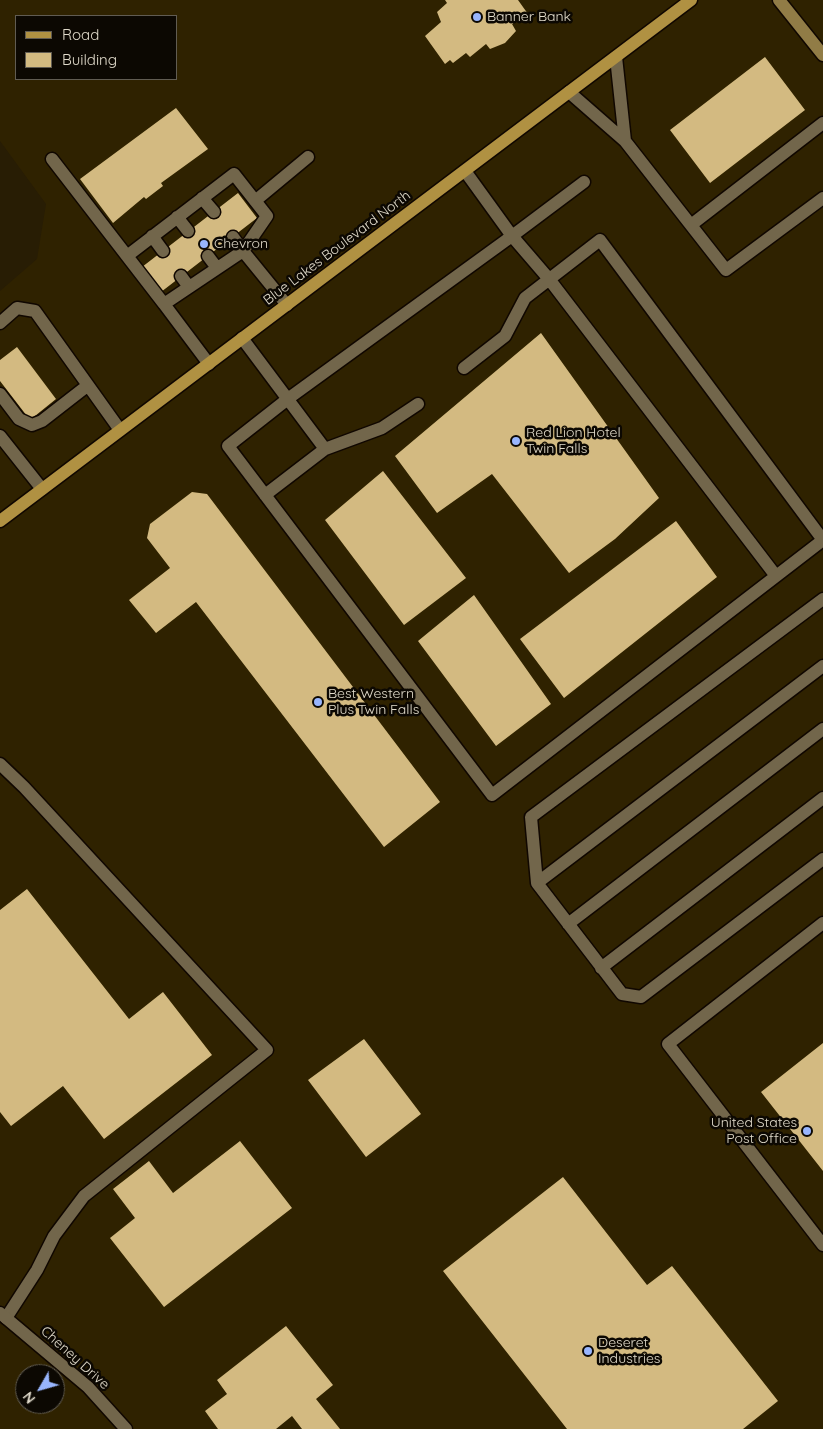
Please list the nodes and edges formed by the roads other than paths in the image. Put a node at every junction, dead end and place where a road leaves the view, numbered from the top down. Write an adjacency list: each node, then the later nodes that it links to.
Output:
1 (691, 0): 4 (main road, Blue Lakes Boulevard North)
2 (780, 0): 3 (main road)
3 (823, 55)
4 (616, 57): 5 (main road, Blue Lakes Boulevard North); 7 (street)
5 (569, 92): 7 (street); 10 (main road, Blue Lakes Boulevard North)
6 (823, 123): 17 (street)
7 (625, 141): 17 (street)
8 (308, 157): 14 (street)
9 (52, 159): 24 (street)
10 (465, 171): 20 (street); 31 (main road, Blue Lakes Boulevard North)
11 (584, 182): 20 (street)
12 (202, 198): 14 (street); 15 (street); 16 (street)
13 (823, 198): 17 (street)
14 (255, 200): 23 (street)
15 (214, 212)
16 (177, 217): 18 (street); 19 (street)
17 (691, 225)
18 (188, 231)
19 (152, 236): 22 (street); 24 (street)
20 (512, 236): 28 (street); 38 (street)
21 (233, 237): 23 (street)
22 (163, 251)
23 (243, 251): 26 (street); 31 (street)
24 (127, 256): 30 (street)
25 (208, 256): 26 (street)
26 (217, 268): 29 (street)
27 (181, 276): 29 (street)
28 (549, 279): 35 (street); 46 (street); 46 (street)
29 (189, 287): 30 (street)
30 (164, 304): 34 (street)
31 (287, 305): 33 (main road, Blue Lakes Boulevard North)
32 (0, 323): 36 (street)
33 (242, 338): 34 (main road, Blue Lakes Boulevard North); 38 (street)
34 (209, 364): 40 (main road, Blue Lakes Boulevard North)
35 (464, 368)
36 (87, 386): 37 (street); 40 (street)
37 (0, 394)
38 (289, 398): 42 (street); 44 (street)
39 (418, 404): 42 (street)
40 (120, 430): 43 (main road, Blue Lakes Boulevard North)
41 (0, 436): 43 (street)
42 (325, 449): 44 (street)
43 (42, 489): 45 (main road, Blue Lakes Boulevard North)
44 (265, 495): 46 (street)
45 (0, 520)
46 (776, 576)
47 (823, 599): 53 (street)
48 (823, 666): 53 (street)
49 (823, 729): 54 (street)
50 (0, 764): 58 (street)
51 (823, 798): 56 (street)
52 (823, 859): 56 (street)
53 (537, 883): 54 (street)
54 (568, 924): 56 (street)
55 (823, 924): 57 (street)
56 (601, 968)
57 (823, 1245)
58 (3, 1315): 59 (street, Cheney Drive)
59 (126, 1429)

